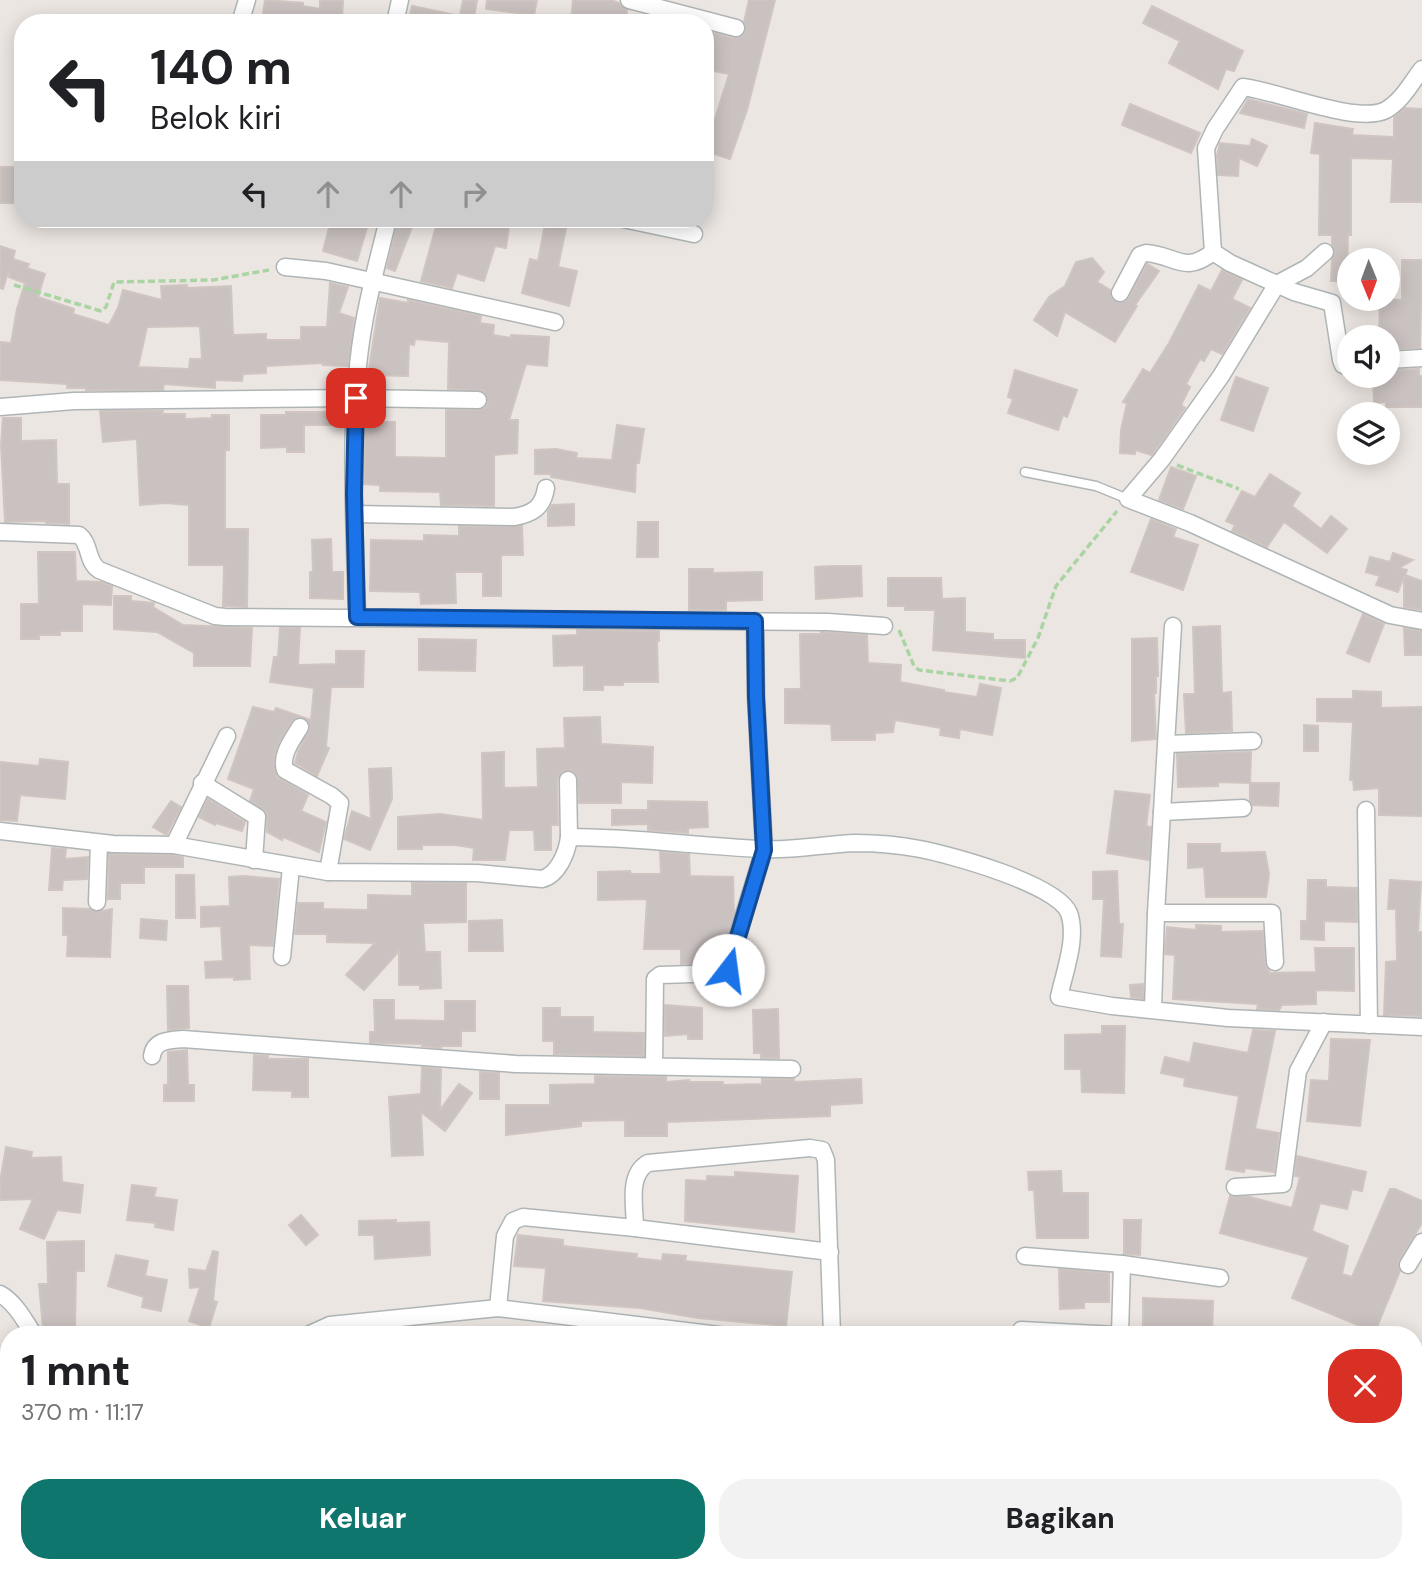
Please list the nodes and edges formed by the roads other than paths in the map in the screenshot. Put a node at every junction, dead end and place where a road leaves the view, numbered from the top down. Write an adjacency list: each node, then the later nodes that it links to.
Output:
1 (629, 0): 2 (street)
2 (648, 3): 3 (street)
3 (688, 14)
4 (714, 21): 5 (street)
5 (736, 27)
6 (1422, 69): 10 (street)
7 (386, 228): 13 (street)
8 (666, 228): 9 (street)
9 (694, 234)
10 (1213, 252): 14 (street); 15 (street)
11 (1325, 252): 14 (street)
12 (285, 267): 13 (street)
13 (374, 281): 16 (street); 20 (street)
14 (1277, 284): 17 (street); 25 (street)
15 (1120, 293)
16 (555, 322)
17 (1337, 335)
18 (1422, 358): 19 (street)
19 (1400, 359)
20 (356, 398): 21 (street); 22 (street); 26 (street)
21 (478, 400)
22 (0, 407)
23 (1025, 472): 25 (lane)
24 (546, 488): 26 (street)
25 (1128, 499): 30 (street)
26 (355, 513): 28 (street)
27 (0, 532): 28 (street)
28 (357, 617): 29 (street)
29 (755, 621): 31 (street); 46 (street)
30 (1422, 621)
31 (884, 626)
32 (1173, 626): 36 (street)
33 (300, 727): 49 (street)
34 (227, 736): 38 (street)
35 (1253, 741): 36 (street)
36 (1167, 744): 41 (street)
37 (568, 780): 43 (street)
38 (202, 783): 45 (street); 47 (street)
39 (1243, 808): 41 (street)
40 (1366, 810): 56 (street)
41 (1162, 812): 51 (street)
42 (0, 831): 44 (street)
43 (569, 837): 46 (street); 49 (street)
44 (99, 843): 45 (street); 50 (street)
45 (174, 845): 47 (street)
46 (764, 850): 54 (street); 59 (street)
47 (254, 860): 48 (street)
48 (291, 867): 49 (street); 52 (street)
49 (328, 872)
50 (97, 902)
51 (1156, 913): 53 (street); 54 (street)
52 (282, 957)
53 (1275, 962)
54 (1153, 1009): 55 (street)
55 (1324, 1023): 56 (street); 61 (street)
56 (1369, 1025): 57 (street)
57 (1422, 1027)
58 (152, 1056): 59 (street)
59 (654, 1066): 60 (street)
60 (792, 1069)
61 (1235, 1187)
62 (635, 1228): 64 (street); 64 (street); 70 (street)
63 (1422, 1242): 67 (street)
64 (830, 1252): 74 (street)
65 (1025, 1256): 66 (street)
66 (1122, 1264): 68 (street); 75 (street)
67 (1408, 1265)
68 (1220, 1278)
69 (0, 1294): 71 (street)
70 (498, 1308): 72 (street); 73 (street)
71 (28, 1326)
72 (328, 1326)
73 (645, 1326)
74 (832, 1326)
75 (1119, 1326)

